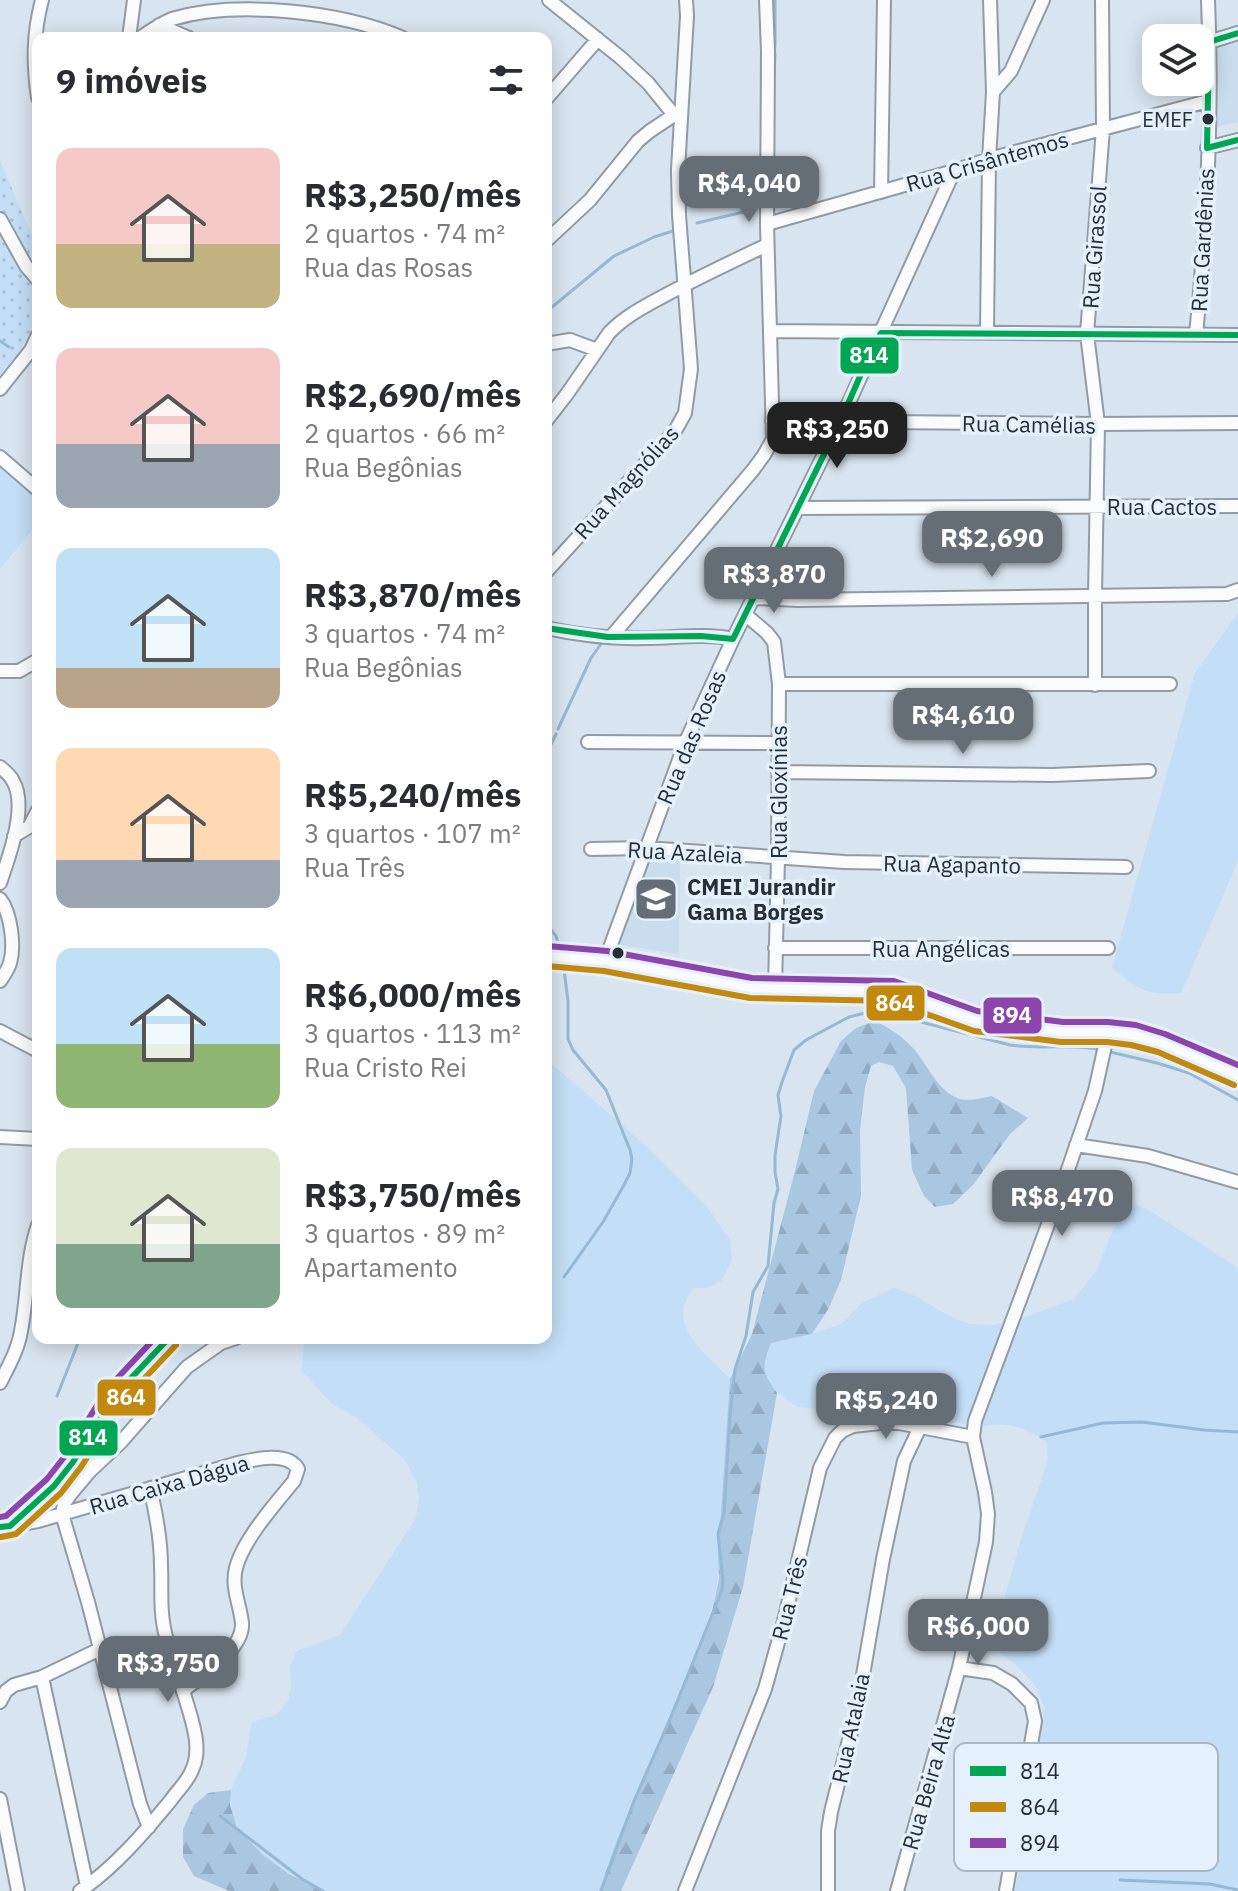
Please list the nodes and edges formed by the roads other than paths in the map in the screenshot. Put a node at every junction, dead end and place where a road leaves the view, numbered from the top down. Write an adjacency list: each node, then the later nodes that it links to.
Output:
1 (42, 0): 13 (street)
2 (134, 0): 14 (street)
3 (549, 0): 19 (street)
4 (686, 0): 25 (street, Rua Magnólias)
5 (766, 0): 33 (street)
6 (884, 0): 31 (street)
7 (990, 0): 22 (street)
8 (1043, 0): 22 (street)
9 (1102, 0): 26 (street, Rua Girassol)
10 (1208, 0): 11 (street, Rua Gardênias)
11 (1209, 24)
12 (159, 25): 15 (street); 16 (street); 17 (street)
13 (35, 32)
14 (130, 32)
15 (149, 32)
16 (175, 32)
17 (385, 32)
18 (1238, 33): 20 (street)
19 (598, 39): 21 (street); 25 (street)
20 (1214, 40)
21 (552, 92)
22 (993, 92): 29 (street)
23 (1208, 96): 24 (street, Rua Gardênias)
24 (1208, 101): 26 (street, Rua Crisântemos); 28 (street, Rua Gardênias)
25 (678, 113): 34 (street); 37 (street, Rua Magnólias)
26 (1103, 129): 29 (street, Rua Crisântemos); 41 (street, Rua Girassol)
27 (1238, 140): 28 (street)
28 (1207, 148): 42 (street, Rua Gardênias)
29 (989, 159): 30 (street, Rua Crisântemos); 39 (street)
30 (954, 171): 31 (street, Rua Crisântemos); 40 (street, Rua das Rosas)
31 (881, 192): 33 (street, Rua Crisântemos)
32 (0, 219): 36 (street)
33 (767, 224): 35 (street)
34 (552, 235)
35 (767, 245): 37 (street); 38 (street)
36 (32, 273)
37 (684, 285): 46 (street); 58 (street, Rua Magnólias)
38 (770, 331): 40 (street); 49 (street)
39 (987, 331): 40 (street); 41 (street)
40 (881, 333): 50 (street, Rua das Rosas)
41 (1087, 334): 42 (street); 52 (street, Rua Girassol)
42 (1196, 335): 43 (street)
43 (1238, 335)
44 (552, 343): 46 (street)
45 (32, 348): 47 (street)
46 (597, 350): 48 (street)
47 (0, 389)
48 (552, 413)
49 (772, 421): 50 (street, Rua Camélias); 64 (street)
50 (840, 422): 52 (street, Rua Camélias); 57 (street, Rua das Rosas)
51 (1238, 423): 52 (street, Rua Camélias)
52 (1098, 424): 55 (street, Rua Girassol)
53 (0, 457): 54 (street)
54 (32, 485)
55 (1096, 506): 56 (street, Rua Cactos); 57 (street, Rua Cactos); 60 (street, Rua Girassol)
56 (1238, 506)
57 (799, 508): 61 (street, Rua das Rosas)
58 (552, 565)
59 (1238, 590): 60 (street)
60 (1095, 596): 61 (street); 70 (street, Rua Girassol)
61 (754, 598): 62 (street, Rua das Rosas)
62 (746, 615): 65 (street, Rua das Rosas); 68 (street, Rua Gloxínias)
63 (552, 629): 64 (street)
64 (611, 637): 65 (street)
65 (733, 639): 71 (street, Rua das Rosas)
66 (32, 663): 67 (street)
67 (0, 671)
68 (779, 684): 70 (street); 73 (street, Rua Gloxínias)
69 (1170, 684): 70 (street)
70 (1095, 685)
71 (686, 741): 72 (street); 73 (street); 79 (street, Rua das Rosas)
72 (588, 742)
73 (778, 743): 76 (street, Rua Gloxínias)
74 (0, 767): 78 (street)
75 (1149, 771): 76 (street)
76 (778, 772): 81 (street, Rua Gloxínias)
77 (32, 821): 78 (street)
78 (14, 836): 83 (street)
79 (646, 848): 80 (street, Rua Azaleia); 81 (street, Rua Azaleia); 88 (street, Rua das Rosas)
80 (591, 849)
81 (778, 857): 82 (street, Rua Agapanto); 85 (street, Rua Gloxínias)
82 (1126, 867)
83 (0, 883)
84 (0, 899): 89 (street)
85 (775, 948): 86 (street, Rua Angélicas); 90 (street, Rua Gloxínias)
86 (1108, 948)
87 (552, 957): 88 (street)
88 (605, 961): 90 (street)
89 (0, 981)
90 (775, 989): 92 (street)
91 (0, 1031): 93 (street)
92 (1108, 1032): 94 (street); 97 (street)
93 (32, 1048)
94 (1238, 1076)
95 (0, 1137): 96 (street)
96 (32, 1139)
97 (1076, 1145): 98 (street); 104 (street)
98 (1238, 1182)
99 (32, 1245): 102 (street)
100 (163, 1344): 107 (street)
101 (220, 1344): 106 (street)
102 (0, 1383)
103 (920, 1427): 104 (street, Rua Três); 119 (street, Rua Três); 120 (street, Rua Atalaia)
104 (973, 1437): 109 (street, Rua Beira Alta)
105 (150, 1488): 106 (street, Rua Caixa Dágua); 111 (street); 111 (street, Rua Caixa Dágua)
106 (63, 1509): 107 (street, Rua Caixa Dágua); 108 (street)
107 (5, 1526)
108 (100, 1649): 110 (street); 115 (street)
109 (959, 1668): 113 (street); 121 (street, Rua Beira Alta)
110 (42, 1677): 112 (street); 117 (street)
111 (183, 1691): 115 (street)
112 (0, 1702)
113 (1031, 1743)
114 (0, 1799): 118 (street)
115 (149, 1827): 117 (street)
116 (1009, 1871): 122 (street)
117 (83, 1888)
118 (18, 1891)
119 (685, 1891)
120 (828, 1891)
121 (897, 1891)
122 (1006, 1891)

